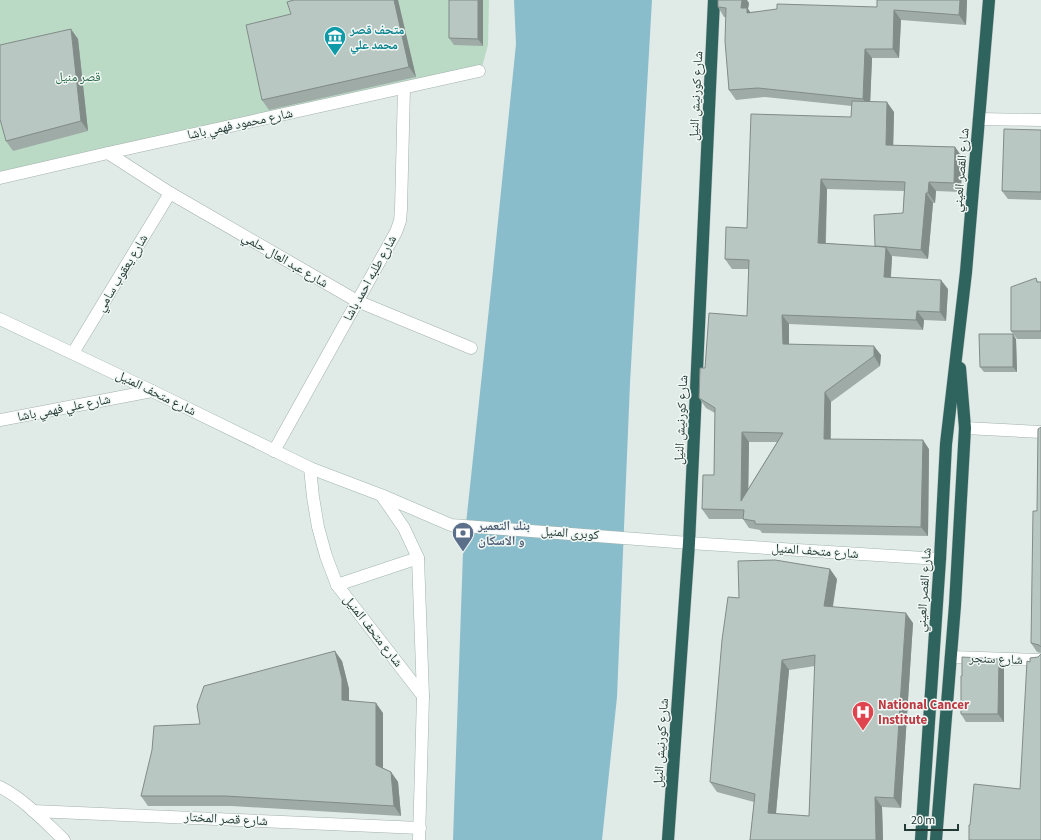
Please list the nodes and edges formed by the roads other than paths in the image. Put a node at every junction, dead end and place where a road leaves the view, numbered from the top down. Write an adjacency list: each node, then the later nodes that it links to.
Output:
1 (714, 0): 23 (highway, شارع كورنيش النيل)
2 (989, 0): 5 (highway, شارع القصر العيني)
3 (480, 71): 4 (street, شارع محمود فهمي باشا)
4 (404, 88): 7 (street, شارع محمود فهمي باشا); 10 (street, شارع طلبه احمد باشا)
5 (980, 119): 6 (street); 12 (highway, شارع القصر العيني)
6 (1041, 120)
7 (108, 153): 8 (street, شارع محمود فهمي باشا); 9 (street, شارع عبد العال حلمي)
8 (0, 178)
9 (170, 193): 10 (street, شارع عبد العال حلمي); 14 (street, شارع يعقوب سامي)
10 (357, 301): 13 (street, شارع عبد العال حلمي); 19 (street, شارع طلبه احمد باشا)
11 (0, 319): 14 (street, شارع متحف المنيل)
12 (958, 342): 17 (highway, شارع القصر العيني); 25 (highway, شارع القصر العيني)
13 (471, 348)
14 (73, 354): 15 (street, شارع متحف المنيل)
15 (152, 391): 16 (street, شارع علي فهمي باشا); 19 (street, شارع متحف المنيل)
16 (0, 420)
17 (965, 428): 18 (street); 27 (highway, شارع القصر العيني)
18 (1041, 432)
19 (274, 451): 20 (street, شارع متحف المنيل)
20 (310, 468): 21 (street, شارع متحف المنيل); 26 (street, شارع متحف المنيل)
21 (381, 495): 22 (street, شارع متحف المنيل); 24 (street, شارع متحف المنيل)
22 (451, 524): 23 (street, كوبرى المنيل)
23 (689, 543): 25 (street, شارع متحف المنيل); 34 (highway, شارع كورنيش النيل)
24 (418, 558): 26 (street); 29 (street, شارع متحف المنيل)
25 (940, 559): 35 (highway, شارع القصر العيني)
26 (337, 584): 29 (street, شارع متحف المنيل)
27 (951, 657): 28 (street, شارع سنجر); 36 (highway, شارع القصر العيني)
28 (1041, 660)
29 (423, 696): 32 (street, شارع متحف المنيل)
30 (0, 787): 31 (street)
31 (33, 811): 32 (street, شارع قصر المختار); 33 (street)
32 (419, 834)
33 (64, 840)
34 (668, 840)
35 (921, 840)
36 (936, 840)

